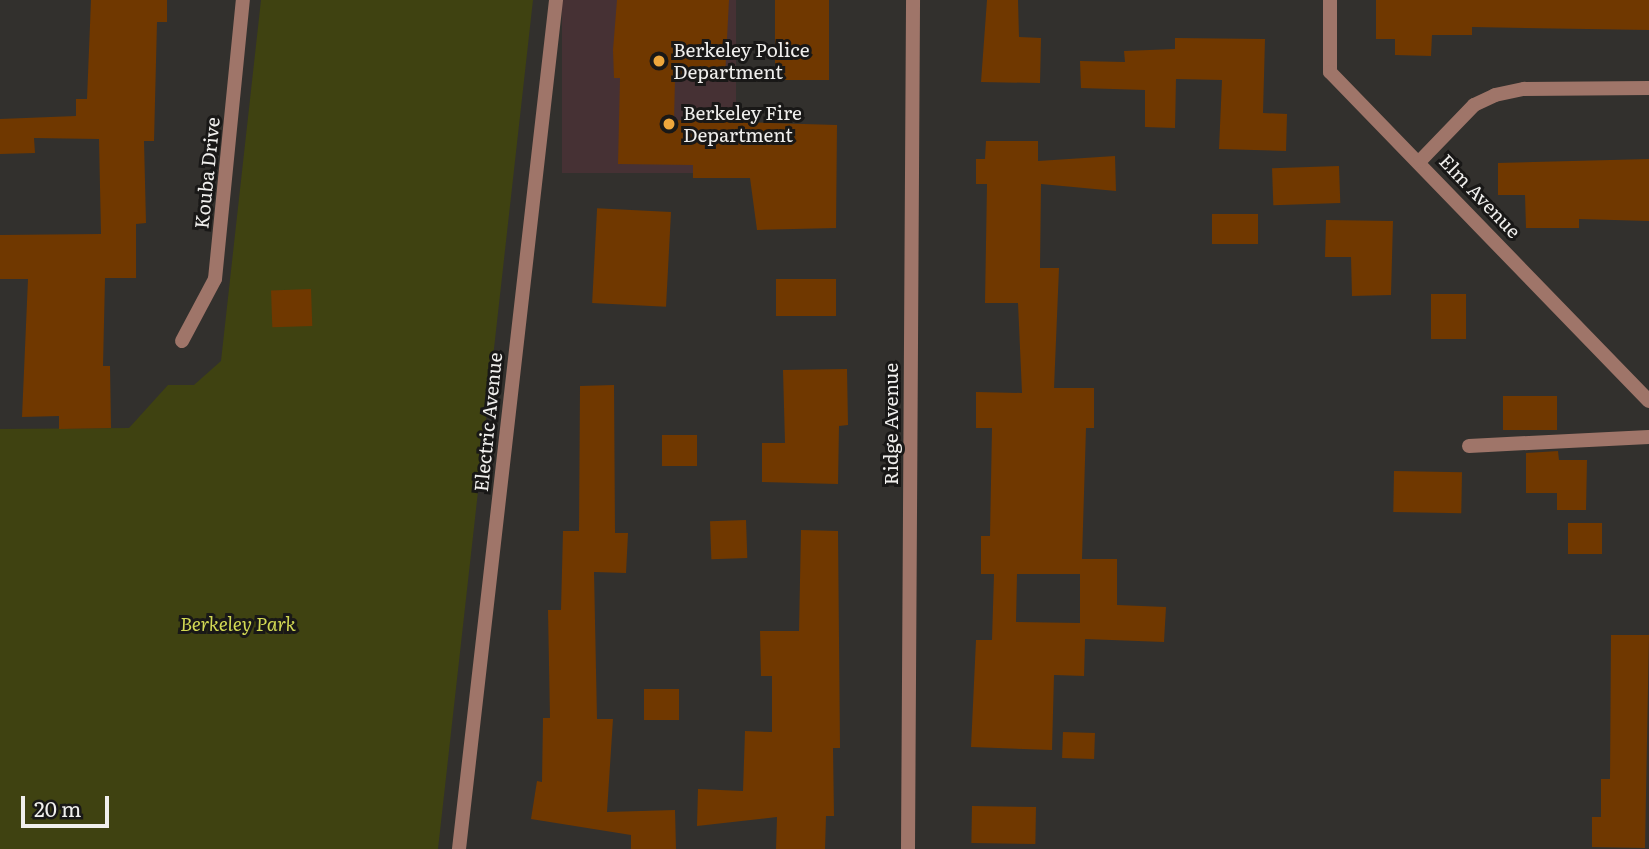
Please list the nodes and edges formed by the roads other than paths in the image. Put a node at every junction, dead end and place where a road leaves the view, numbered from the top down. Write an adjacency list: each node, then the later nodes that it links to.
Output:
1 (243, 0): 7 (street, Kouba Drive)
2 (556, 0): 11 (street, Electric Avenue)
3 (913, 0): 12 (street, Ridge Avenue)
4 (1330, 0): 6 (street, Elm Avenue)
5 (1649, 88): 6 (street)
6 (1420, 161): 8 (street, Elm Avenue)
7 (182, 341)
8 (1649, 401)
9 (1649, 437): 10 (street)
10 (1469, 446)
11 (459, 849)
12 (908, 849)

